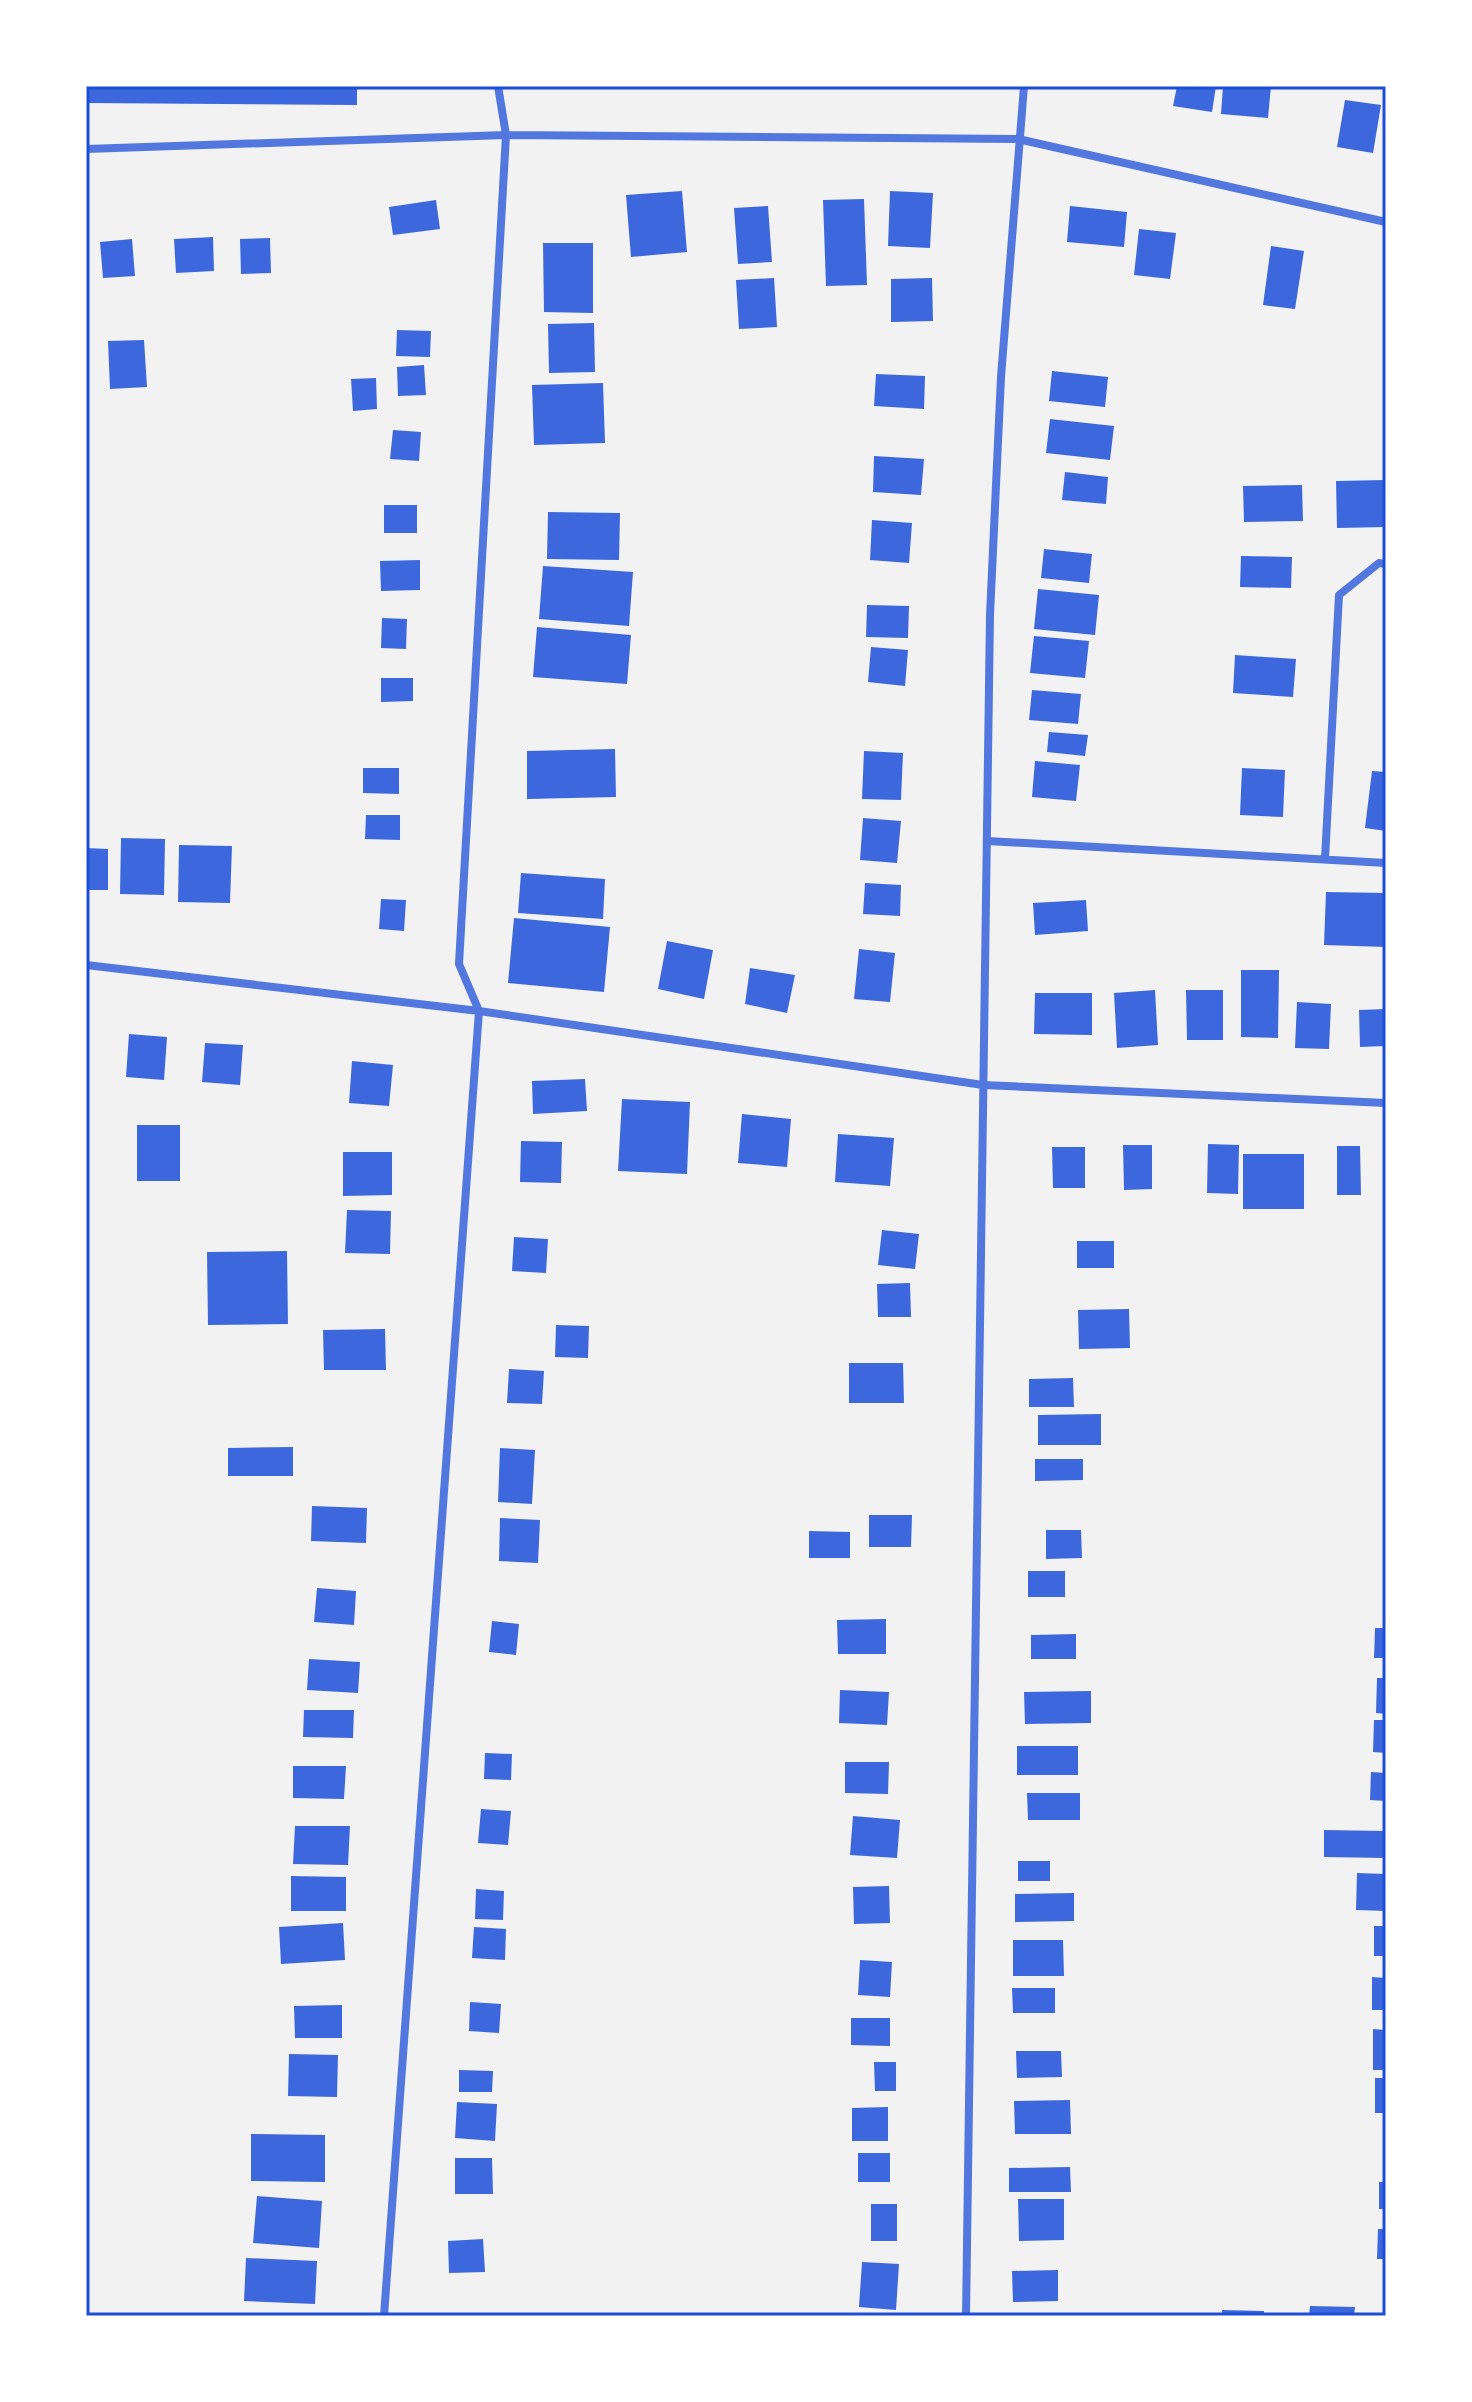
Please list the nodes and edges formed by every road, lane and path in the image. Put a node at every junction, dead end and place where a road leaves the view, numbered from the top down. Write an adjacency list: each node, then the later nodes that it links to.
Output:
1 (498, 86): 3 (street)
2 (1024, 86): 4 (street)
3 (506, 135): 4 (street); 5 (street); 12 (street)
4 (1018, 139): 6 (street); 8 (street)
5 (86, 149)
6 (1386, 222)
7 (1386, 564): 9 (street)
8 (987, 841): 9 (street); 13 (street)
9 (1325, 859): 10 (street)
10 (1386, 863)
11 (86, 965): 12 (street)
12 (479, 1011): 13 (street); 15 (street)
13 (983, 1085): 14 (street); 16 (street)
14 (1386, 1103)
15 (384, 2316)
16 (966, 2316)

